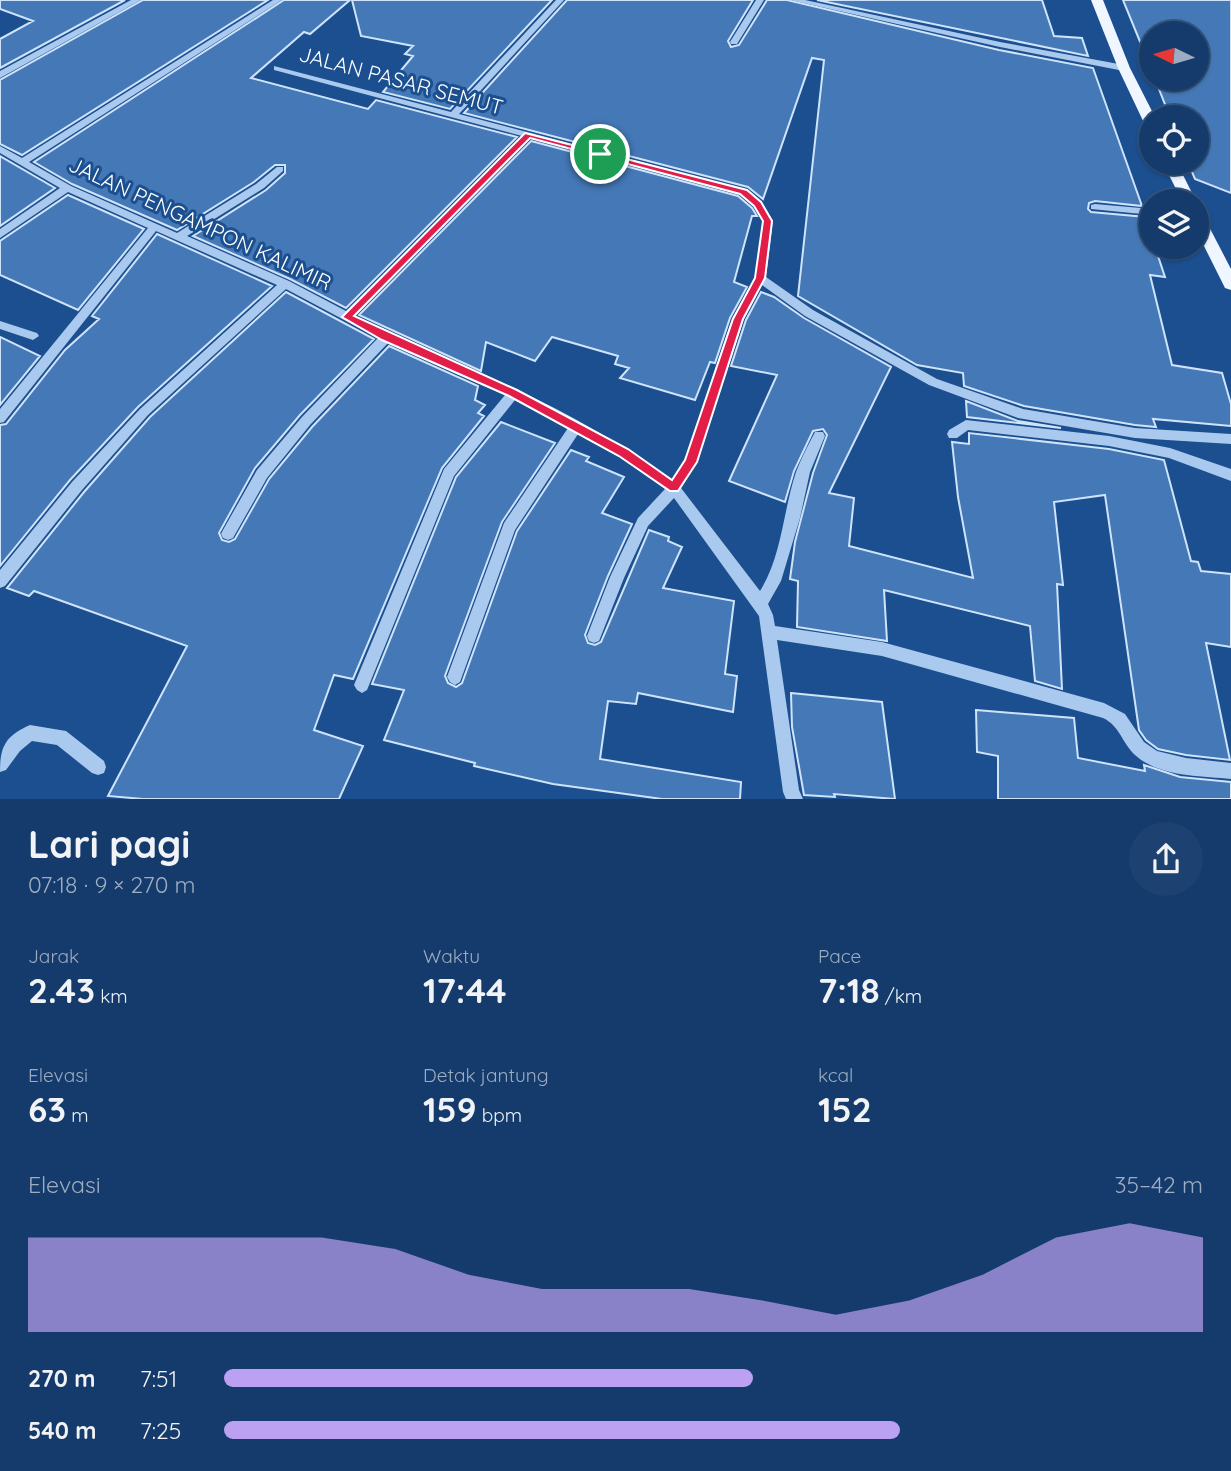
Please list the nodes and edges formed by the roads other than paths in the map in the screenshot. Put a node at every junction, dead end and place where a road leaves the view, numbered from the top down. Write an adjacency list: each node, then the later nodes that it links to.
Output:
1 (137, 0): 10 (street)
2 (278, 0): 15 (street)
3 (560, 0): 12 (street)
4 (760, 0): 7 (street)
5 (794, 0): 9 (street)
6 (1097, 0): 9 (main road)
7 (734, 42)
8 (277, 68): 12 (street, JALAN PASAR SEMUT)
9 (1124, 68): 11 (main road)
10 (0, 75)
11 (1142, 105)
12 (453, 116): 13 (street, JALAN PASAR SEMUT)
13 (528, 135): 24 (street, JALAN PASAR SEMUT); 27 (street)
14 (3, 154): 15 (street, JALAN PENGAMPON KALIMIR)
15 (24, 161): 17 (street, JALAN PENGAMPON KALIMIR)
16 (280, 169): 22 (street)
17 (67, 188): 20 (street, JALAN PENGAMPON KALIMIR); 21 (street)
18 (1095, 207): 19 (street)
19 (1139, 211)
20 (154, 228): 22 (street, JALAN PENGAMPON KALIMIR); 32 (street)
21 (0, 234)
22 (178, 237): 25 (street, JALAN PENGAMPON KALIMIR)
23 (1209, 241): 26 (main road)
24 (760, 278): 36 (street); 38 (street)
25 (285, 284): 27 (street, JALAN PENGAMPON KALIMIR); 40 (street)
26 (1231, 285)
27 (347, 317): 30 (street, JALAN PENGAMPON KALIMIR)
28 (0, 325): 29 (street)
29 (33, 336)
30 (386, 337): 31 (street, JALAN PENGAMPON KALIMIR); 39 (street)
31 (513, 393): 33 (street, JALAN PENGAMPON KALIMIR); 45 (street)
32 (0, 418)
33 (575, 428): 38 (street, JALAN PENGAMPON KALIMIR); 44 (street)
34 (953, 434): 37 (street)
35 (819, 436): 41 (street)
36 (1231, 439)
37 (1231, 475)
38 (674, 488): 41 (street, JALAN PENGAMPON KALIMIR); 43 (street)
39 (228, 534)
40 (0, 581)
41 (760, 603): 42 (street, JALAN PENGAMPON KALIMIR)
42 (769, 632): 48 (street); 49 (street, JALAN PENGAMPON KALIMIR)
43 (594, 636)
44 (455, 677)
45 (362, 685)
46 (0, 764): 47 (street)
47 (98, 767)
48 (1231, 771)
49 (795, 799)

